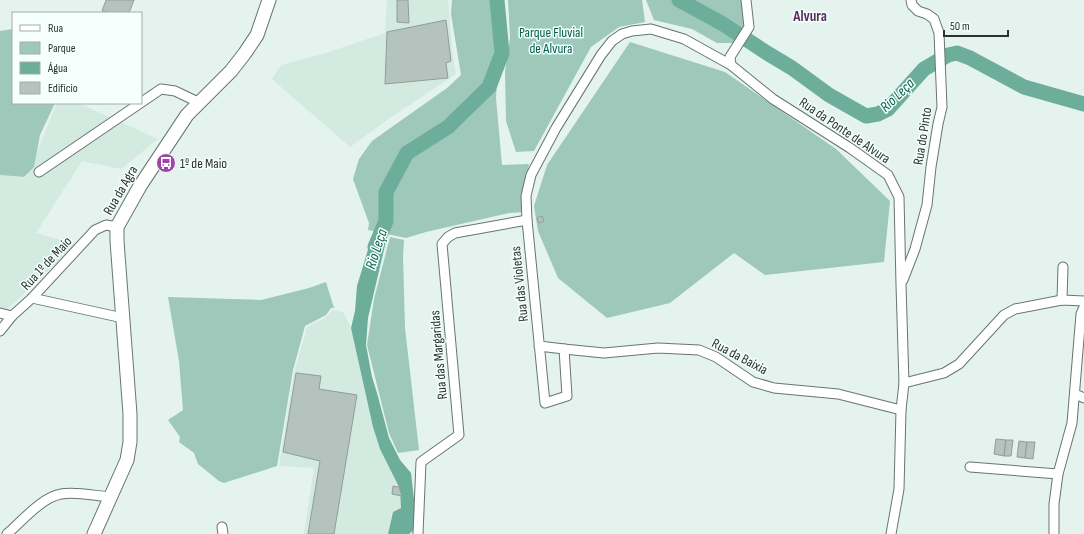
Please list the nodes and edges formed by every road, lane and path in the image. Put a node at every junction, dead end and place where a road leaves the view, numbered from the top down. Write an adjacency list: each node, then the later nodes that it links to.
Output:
1 (269, 0): 5 (main road, Rua da Agra)
2 (746, 0): 4 (street)
3 (911, 0): 12 (street, Rua do Pinto)
4 (731, 64): 9 (street, Rua da Ponte de Alvura); 12 (street, Rua da Ponte de Alvura)
5 (198, 102): 6 (street); 10 (main road, Rua da Agra)
6 (142, 103)
7 (140, 104): 8 (street)
8 (39, 172)
9 (527, 220): 21 (street, Rua das Violetas); 32 (street, Rua das Margaridas)
10 (117, 227): 13 (street, Rua 1º de Maio); 19 (main road, Rua da Agra)
11 (1063, 267): 14 (street)
12 (901, 285): 23 (street, Rua da Ponte de Alvura)
13 (32, 298): 18 (street, Rua 1º de Maio); 19 (street)
14 (1062, 300): 15 (street); 23 (street)
15 (1084, 302)
16 (1084, 307): 24 (street)
17 (0, 313): 18 (street)
18 (12, 316): 20 (street, Rua 1º de Maio)
19 (123, 318): 29 (main road, Rua da Agra)
20 (0, 331)
21 (539, 346): 22 (street, Rua da Baixia); 22 (street, Rua das Violetas)
22 (564, 350): 26 (street, Rua da Baixia)
23 (904, 383): 26 (street, Rua da Ponte de Alvura)
24 (1075, 394): 25 (street); 28 (street)
25 (1084, 398)
26 (901, 410): 33 (street, Rua da Ponte de Alvura)
27 (970, 467): 28 (street)
28 (1058, 474): 34 (street)
29 (110, 497): 30 (street); 31 (main road, Rua da Agra)
30 (7, 534)
31 (94, 534)
32 (418, 534)
33 (891, 534)
34 (1054, 534)

